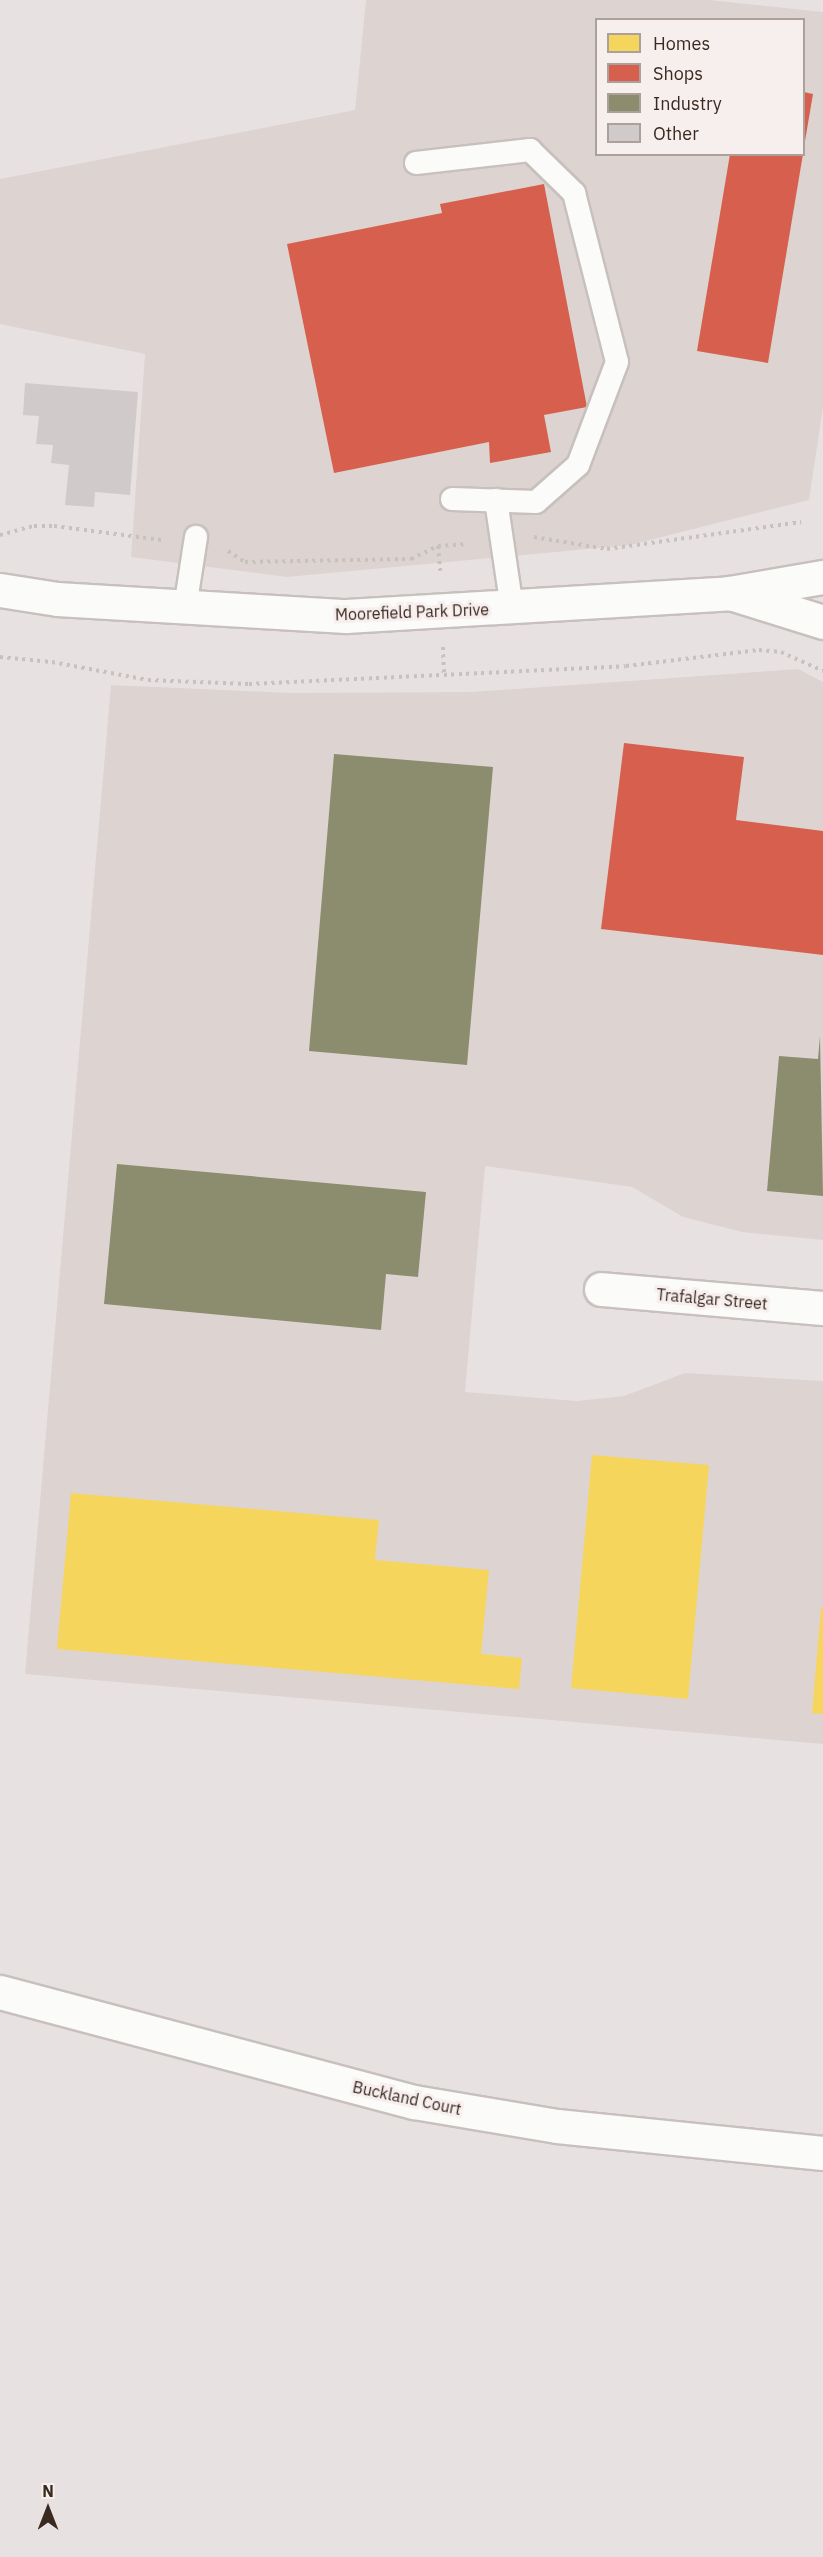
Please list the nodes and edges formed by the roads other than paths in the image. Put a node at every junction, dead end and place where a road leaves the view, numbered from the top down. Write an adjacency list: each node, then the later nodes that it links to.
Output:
1 (416, 163): 3 (lane)
2 (452, 499): 3 (lane)
3 (496, 500): 9 (lane)
4 (195, 541): 8 (lane)
5 (823, 577): 7 (street, Moorefield Park Drive)
6 (0, 590): 8 (street, Moorefield Park Drive)
7 (730, 593): 9 (street, Moorefield Park Drive); 10 (street)
8 (185, 608): 9 (street, Moorefield Park Drive)
9 (512, 608)
10 (823, 622)
11 (601, 1289): 12 (street, Trafalgar Street)
12 (823, 1308)
13 (0, 1992): 14 (street, Buckland Court)
14 (823, 2153)

